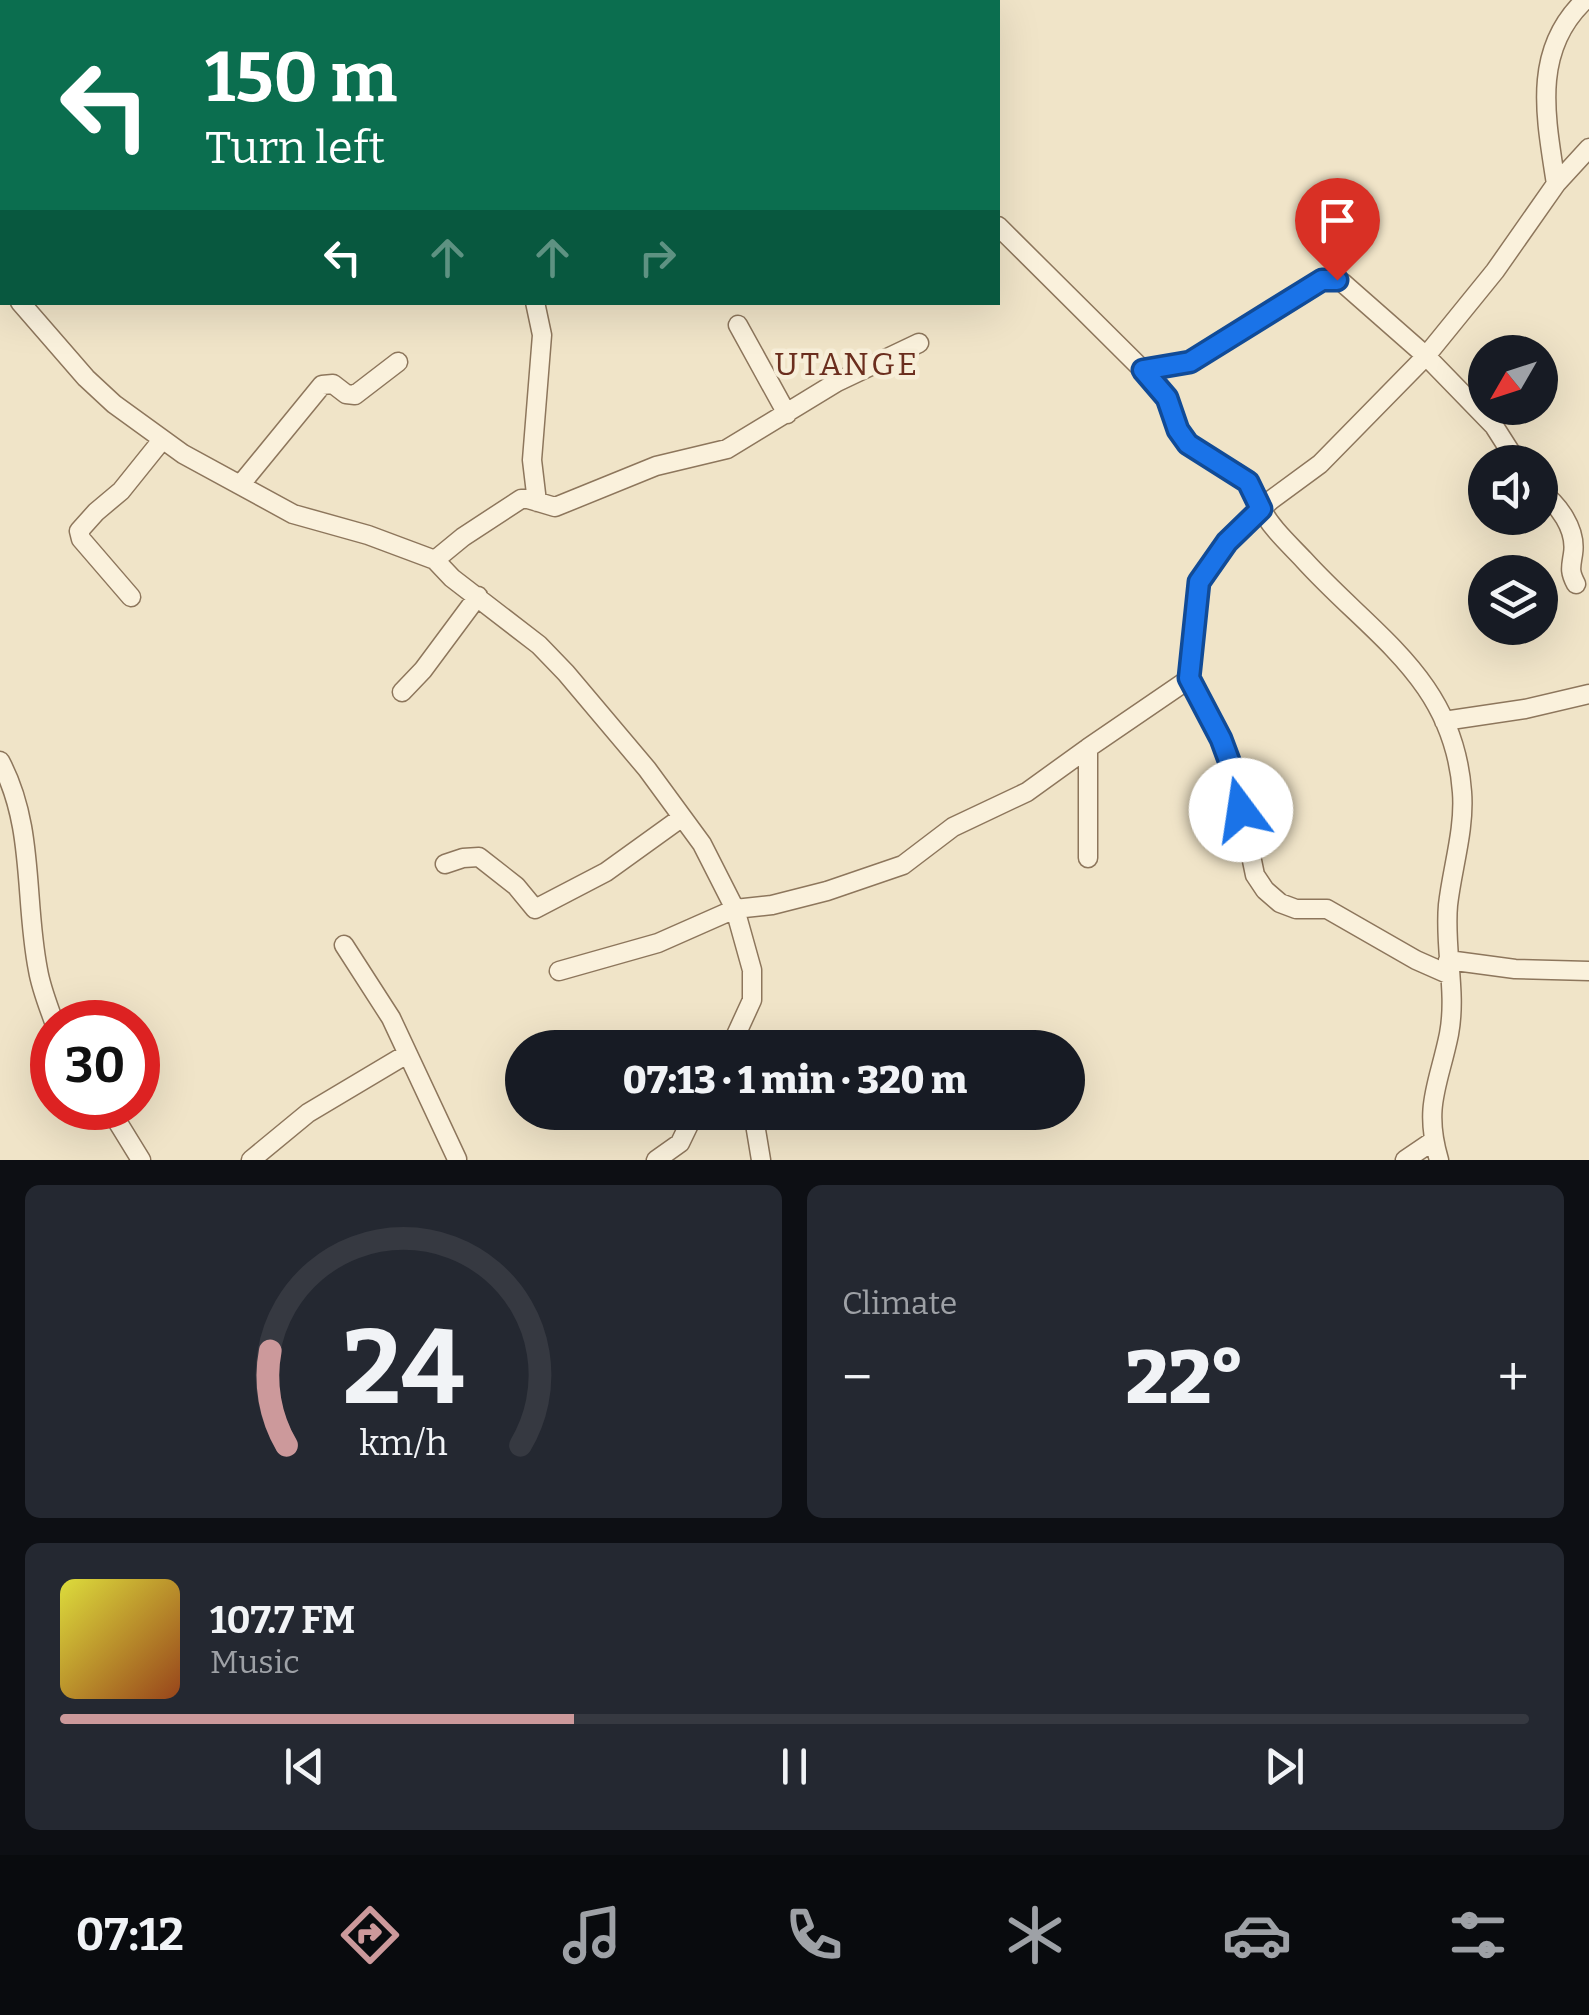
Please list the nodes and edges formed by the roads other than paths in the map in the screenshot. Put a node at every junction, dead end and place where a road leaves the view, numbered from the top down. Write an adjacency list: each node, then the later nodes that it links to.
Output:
1 (1585, 0): 3 (street)
2 (1589, 148): 3 (street)
3 (1556, 184): 9 (street)
4 (1000, 228): 11 (street)
5 (23, 305): 13 (street)
6 (535, 305): 16 (street)
7 (738, 325): 12 (street)
8 (919, 343): 12 (street)
9 (1426, 356): 11 (street); 14 (street); 17 (street)
10 (398, 362): 15 (street)
11 (1143, 370): 17 (street)
12 (787, 414): 16 (street)
13 (162, 440): 15 (street); 22 (street)
14 (1506, 445)
15 (240, 484): 19 (street)
16 (537, 502): 19 (street)
17 (1261, 509): 23 (street); 26 (street)
18 (1558, 509): 20 (street)
19 (435, 560): 21 (street)
20 (1576, 584)
21 (478, 596): 24 (street); 29 (street)
22 (131, 597)
23 (1189, 678): 27 (street); 34 (street)
24 (402, 692)
25 (1589, 694): 26 (street)
26 (1444, 721): 34 (street)
27 (1088, 748): 30 (street); 32 (street)
28 (0, 761): 37 (street)
29 (681, 818): 31 (street); 32 (street)
30 (1088, 858)
31 (445, 864)
32 (735, 909): 35 (street); 38 (street)
33 (344, 945): 39 (street)
34 (1449, 968): 36 (street); 43 (street)
35 (559, 971)
36 (1589, 971)
37 (47, 1000)
38 (740, 1030)
39 (407, 1054): 44 (street); 46 (street)
40 (123, 1130): 45 (street)
41 (687, 1130): 47 (street)
42 (756, 1130): 48 (street)
43 (1433, 1141): 49 (street); 50 (street)
44 (457, 1159)
45 (141, 1160)
46 (251, 1160)
47 (656, 1160)
48 (760, 1160)
49 (1405, 1160)
50 (1439, 1160)

